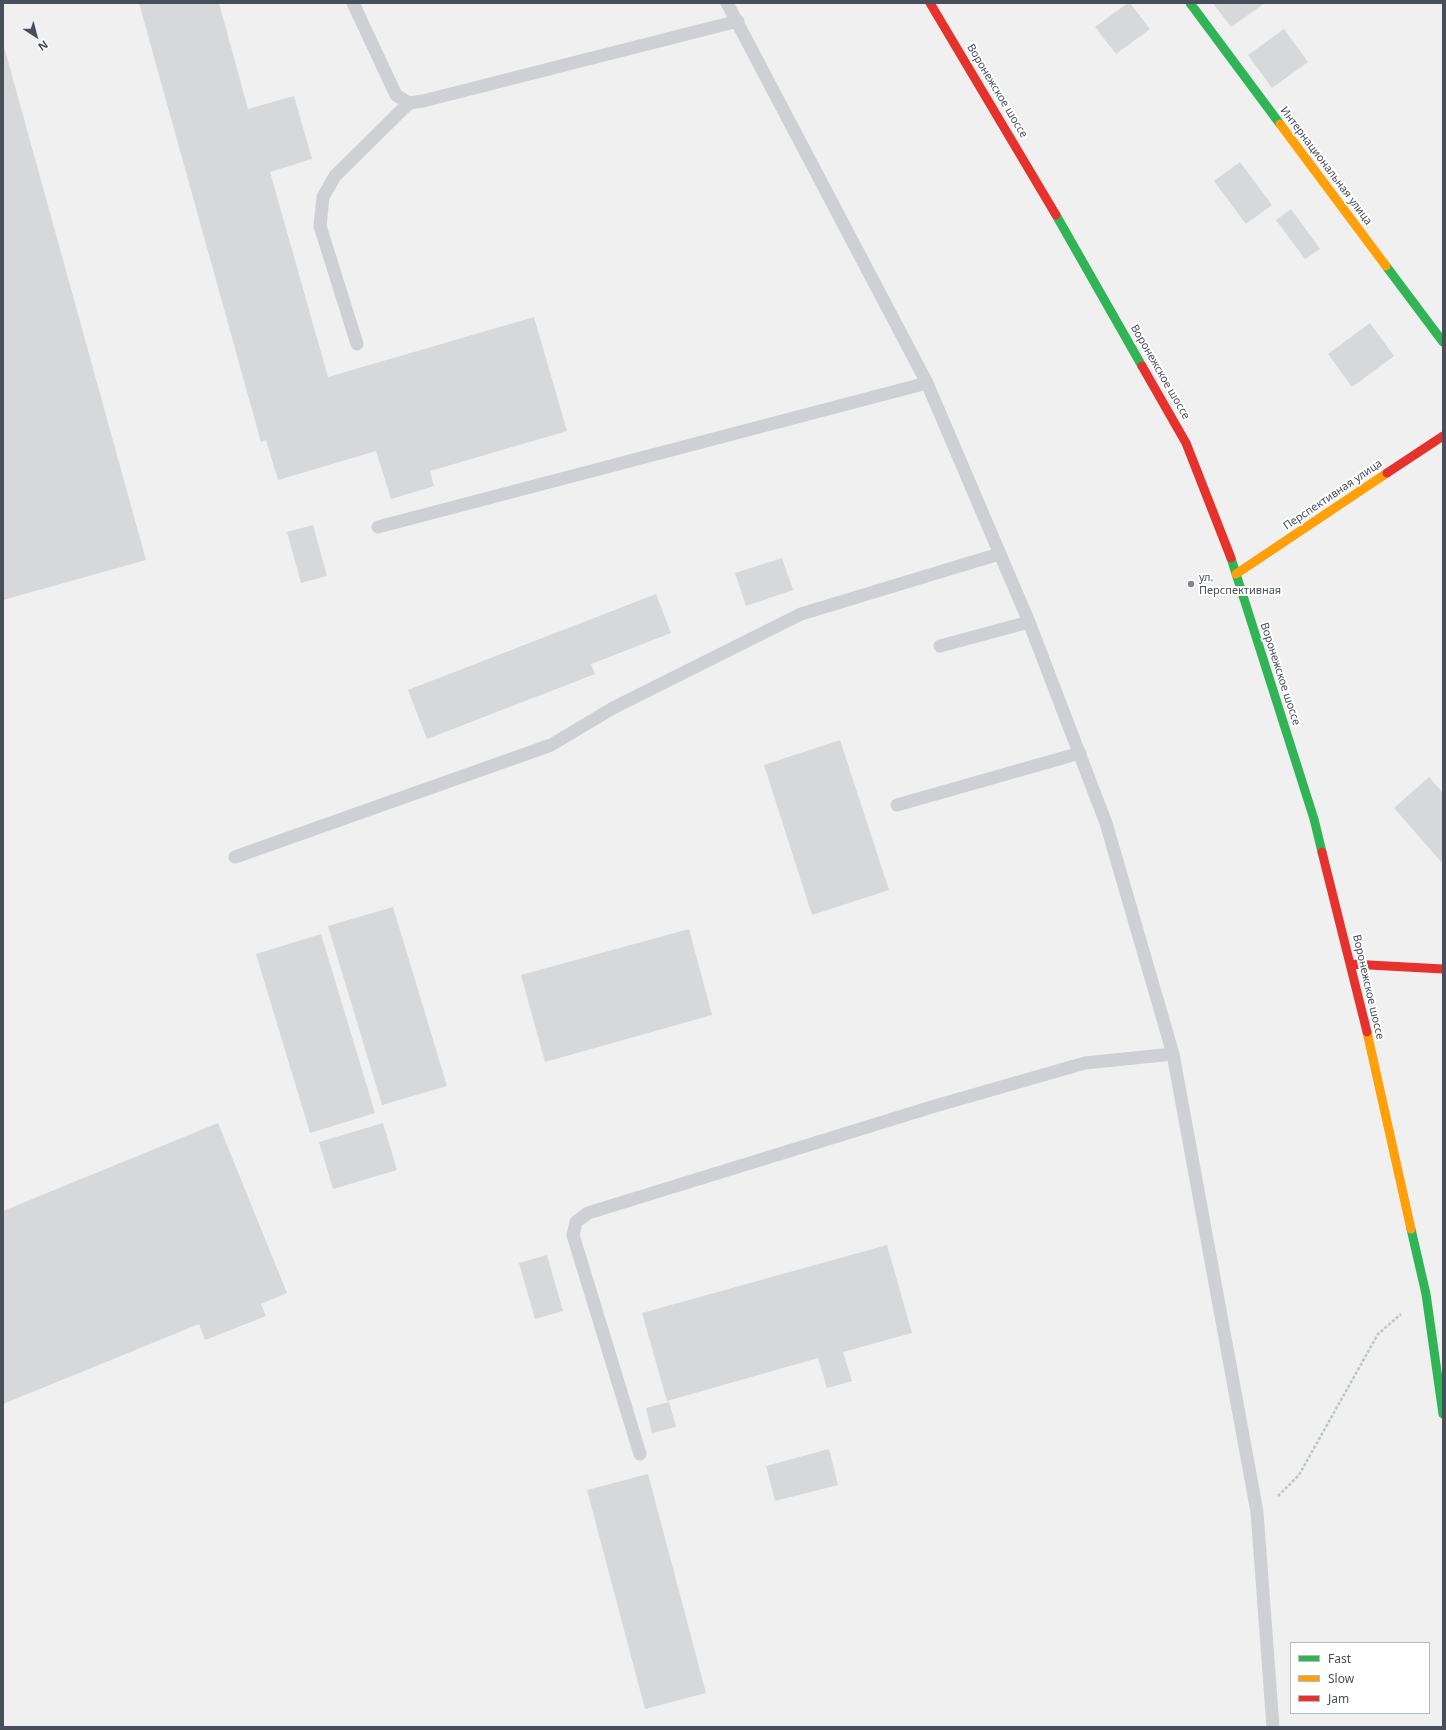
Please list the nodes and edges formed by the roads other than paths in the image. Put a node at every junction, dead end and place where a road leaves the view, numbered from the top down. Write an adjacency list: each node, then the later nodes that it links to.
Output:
1 (353, 3): 6 (lane)
2 (727, 3): 5 (lane)
3 (930, 3): 13 (main road, Воронежское шоссе)
4 (1190, 3): 7 (main road, Интернациональная улица)
5 (738, 21): 6 (lane); 9 (lane)
6 (409, 102): 8 (lane)
7 (1443, 342)
8 (357, 344)
9 (927, 383): 11 (lane); 12 (lane)
10 (1443, 436): 13 (main road, Перспективная улица)
11 (378, 527)
12 (999, 554): 14 (lane); 18 (lane)
13 (1236, 574): 19 (main road, Воронежское шоссе)
14 (1029, 622): 15 (lane); 16 (lane)
15 (940, 646)
16 (1080, 753): 17 (lane); 21 (lane)
17 (897, 805)
18 (234, 856)
19 (1351, 964): 20 (main road); 22 (main road, Воронежское шоссе)
20 (1443, 969)
21 (1173, 1054): 23 (lane); 24 (lane)
22 (1443, 1414)
23 (640, 1454)
24 (1274, 1727)

